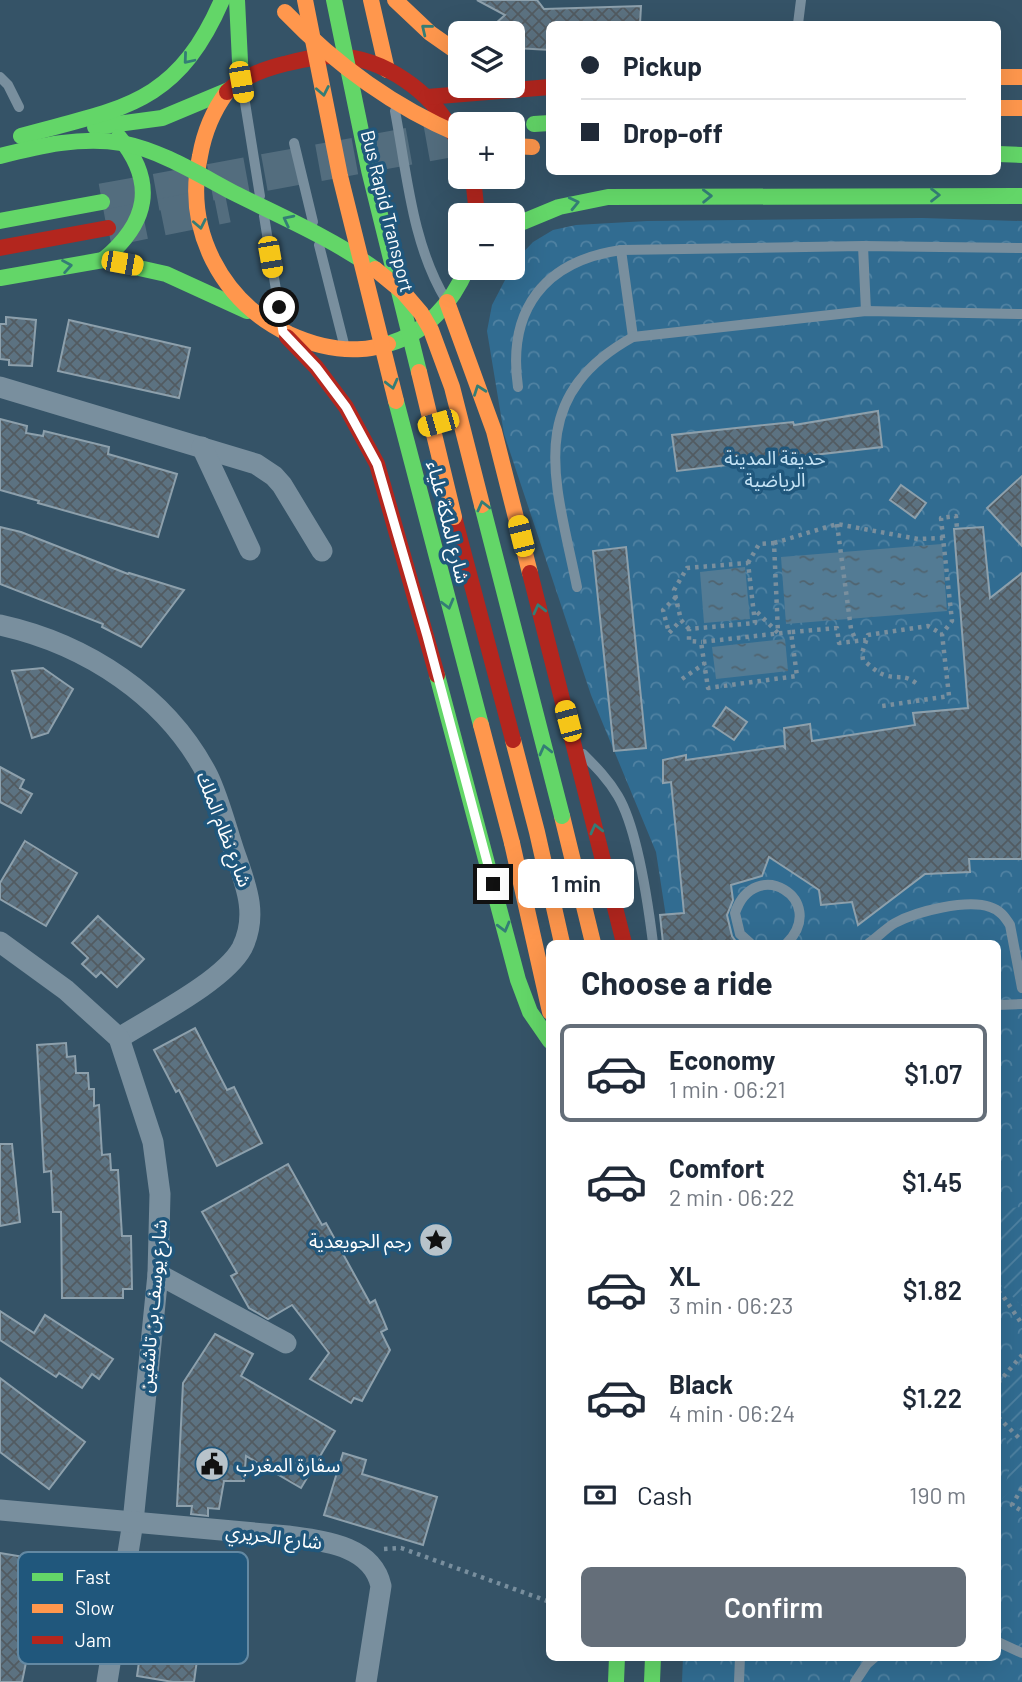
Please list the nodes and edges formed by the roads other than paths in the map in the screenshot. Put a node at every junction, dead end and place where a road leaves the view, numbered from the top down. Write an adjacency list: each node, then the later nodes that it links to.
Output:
1 (222, 0): 27 (main road, one-way to 27)
2 (237, 0): 19 (main road)
3 (276, 0): 26 (main road, bridge)
4 (305, 0): 74 (main road, شارع الملكة علياء, one-way to 74, bridge)
5 (334, 0): 65 (main road, شارع الملكة علياء, bridge)
6 (371, 0): 12 (main road)
7 (395, 0): 10 (main road, one-way to 7)
8 (801, 0): 9 (lane)
9 (798, 21)
10 (448, 46)
11 (333, 54): 12 (main road); 19 (main road); 54 (lane, Bus Rapid Transport)
12 (387, 70): 20 (main road); 46 (lane)
13 (0, 77): 21 (lane)
14 (1001, 77): 15 (main road)
15 (1022, 77)
16 (525, 79): 17 (main road)
17 (546, 84)
18 (546, 85): 20 (main road)
19 (235, 86): 25 (main road); 50 (main road, one-way to 50); 52 (lane)
20 (428, 97): 24 (main road)
21 (19, 107)
22 (1001, 107): 23 (main road)
23 (1022, 108)
24 (448, 123)
25 (99, 127): 27 (main road); 43 (main road)
26 (448, 130)
27 (4, 141)
28 (293, 143): 54 (lane)
29 (545, 143): 30 (main road, bridge)
30 (525, 145)
31 (1001, 154): 32 (main road)
32 (1022, 155)
33 (0, 156): 66 (main road, one-way to 33, bridge)
34 (1022, 196): 37 (main road, one-way to 34)
35 (102, 202): 36 (main road)
36 (0, 221)
37 (525, 222)
38 (108, 228): 40 (main road)
39 (863, 246): 41 (lane); 42 (lane); 48 (lane)
40 (0, 248)
41 (1022, 248)
42 (621, 250): 53 (lane); 56 (lane)
43 (103, 260): 44 (main road, one-way to 43); 50 (main road)
44 (0, 278)
45 (460, 280): 46 (main road)
46 (447, 302): 51 (main road); 54 (main road)
47 (466, 310): 51 (main road)
48 (866, 312): 49 (lane); 53 (lane)
49 (1022, 314)
50 (263, 318): 52 (main road)
51 (458, 330): 57 (main road, one-way to 51)
52 (283, 332): 54 (main road); 59 (main road)
53 (633, 337): 62 (lane)
54 (345, 349)
55 (0, 387): 58 (street)
56 (518, 387)
57 (494, 431): 59 (main road); 64 (main road, one-way to 57)
58 (202, 447): 60 (street); 61 (street)
59 (377, 464): 77 (main road, one-way to 77)
60 (250, 550)
61 (322, 551)
62 (577, 587)
63 (0, 625): 78 (street, شارع نظام الملك)
64 (575, 747): 67 (main road, one-way to 64); 68 (lane)
65 (561, 940)
66 (592, 940)
67 (623, 940)
68 (653, 940)
69 (747, 940): 70 (lane)
70 (789, 940)
71 (873, 940): 73 (lane)
72 (0, 942): 78 (street, شارع يوسف بن تاشفين)
73 (1022, 988)
74 (546, 994)
75 (1022, 1004): 76 (lane)
76 (1001, 1005)
77 (546, 1035)
78 (119, 1038): 79 (street, شارع يوسف بن تاشفين)
79 (158, 1274): 80 (street); 82 (street, شارع يوسف بن تاشفين)
80 (286, 1343)
81 (0, 1510): 82 (street, شارع الحريري)
82 (133, 1522): 83 (street, شارع يوسف بن تاشفين); 92 (street, شارع الحريري)
83 (128, 1552)
84 (1001, 1643): 85 (lane)
85 (1022, 1653)
86 (617, 1661): 93 (main road)
87 (653, 1661): 94 (main road)
88 (740, 1661): 95 (lane)
89 (870, 1661): 96 (lane)
90 (110, 1664): 91 (street, شارع يوسف بن تاشفين)
91 (107, 1682)
92 (366, 1682)
93 (616, 1682)
94 (652, 1682)
95 (739, 1682)
96 (855, 1682)

